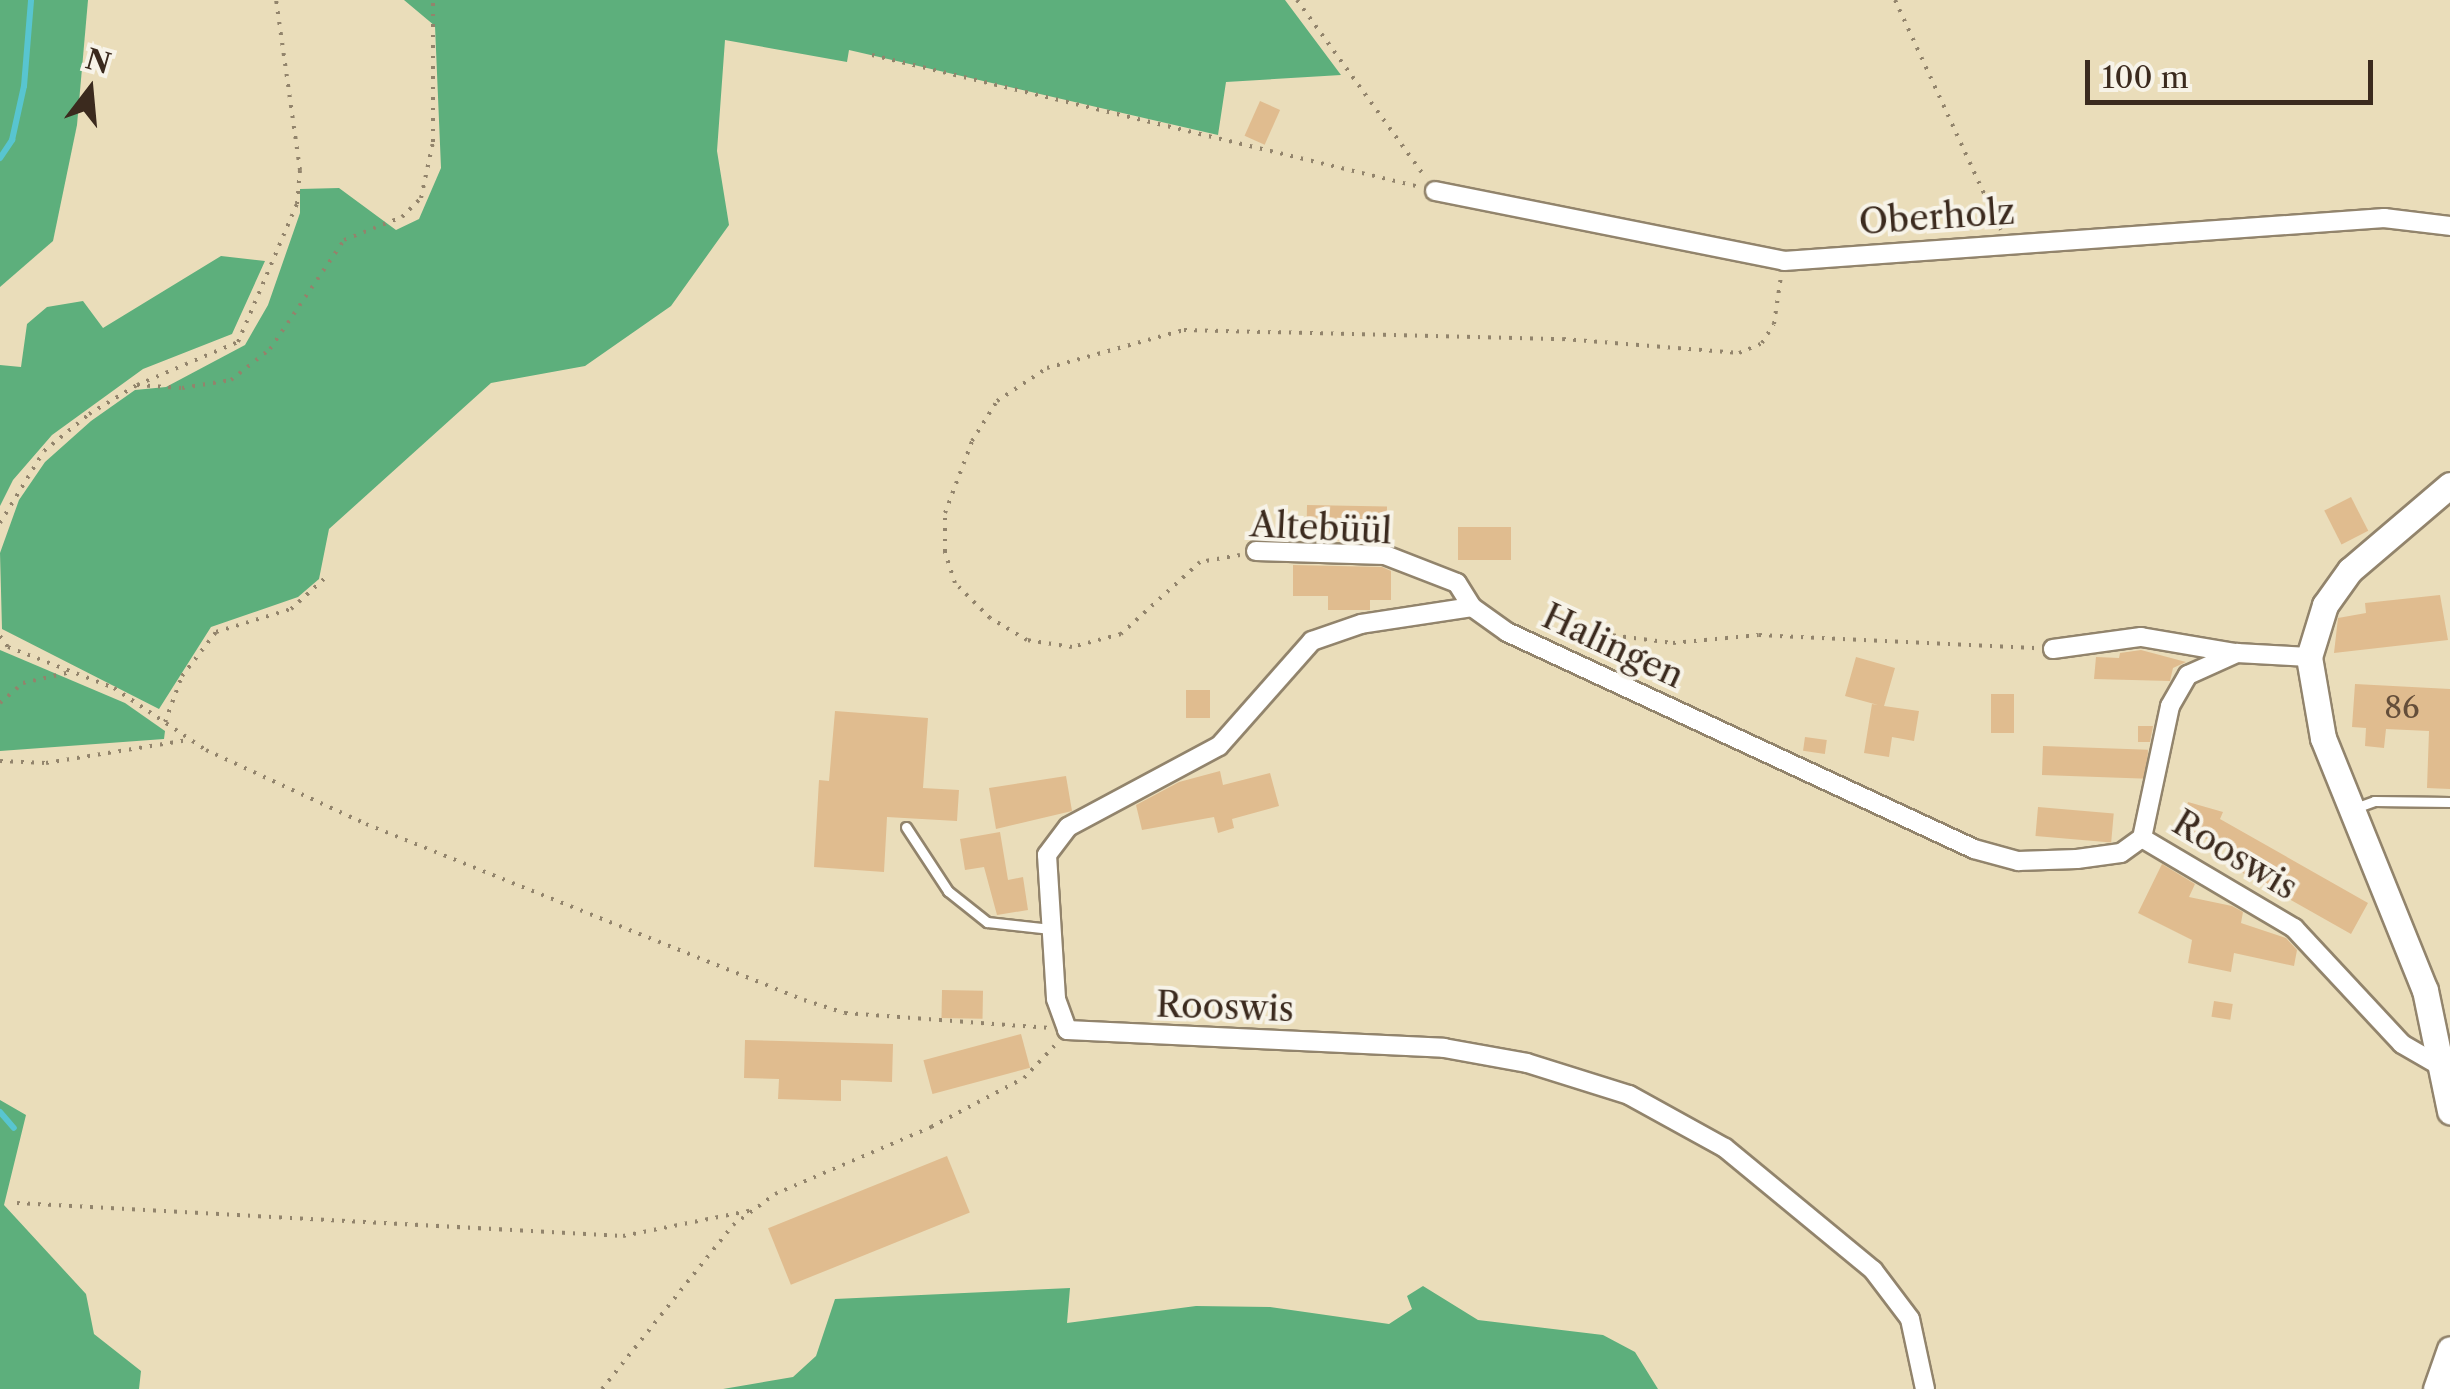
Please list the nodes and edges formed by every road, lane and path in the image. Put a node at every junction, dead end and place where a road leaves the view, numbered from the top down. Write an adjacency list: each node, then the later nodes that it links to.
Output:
1 (276, 0): 10 (path)
2 (432, 0): 10 (path)
3 (1296, 0): 6 (path)
4 (1894, 0): 8 (path)
5 (872, 55): 6 (path)
6 (1435, 191): 9 (street, Oberholz)
7 (2450, 226): 8 (street, Oberholz)
8 (2007, 243): 9 (street, Oberholz)
9 (1784, 261): 13 (path, Altebüül)
10 (138, 385): 12 (path)
11 (2450, 485): 20 (street)
12 (0, 523)
13 (1256, 551): 15 (street, Altebüül)
14 (325, 578): 23 (path)
15 (1472, 607): 24 (street, Halingen); 31 (street)
16 (1538, 625): 18 (path)
17 (0, 636): 21 (path)
18 (2053, 649): 19 (street)
19 (2236, 653): 20 (street); 30 (street)
20 (2310, 657): 28 (street)
21 (71, 672): 22 (path); 23 (path)
22 (0, 703)
23 (165, 722): 25 (path)
24 (1732, 736): 30 (street, Rooswis)
25 (188, 740): 26 (path); 32 (path)
26 (0, 761)
27 (2450, 802): 28 (lane)
28 (2353, 808): 33 (street)
29 (906, 827): 31 (lane)
30 (2142, 838): 33 (street, Rooswis)
31 (1051, 929): 32 (street)
32 (1067, 1030): 36 (path); 39 (street, Rooswis)
33 (2442, 1067): 34 (street)
34 (2450, 1111)
35 (17, 1202): 36 (path)
36 (753, 1210): 38 (path)
37 (2450, 1349): 40 (street)
38 (602, 1389)
39 (1924, 1389)
40 (2436, 1389)

